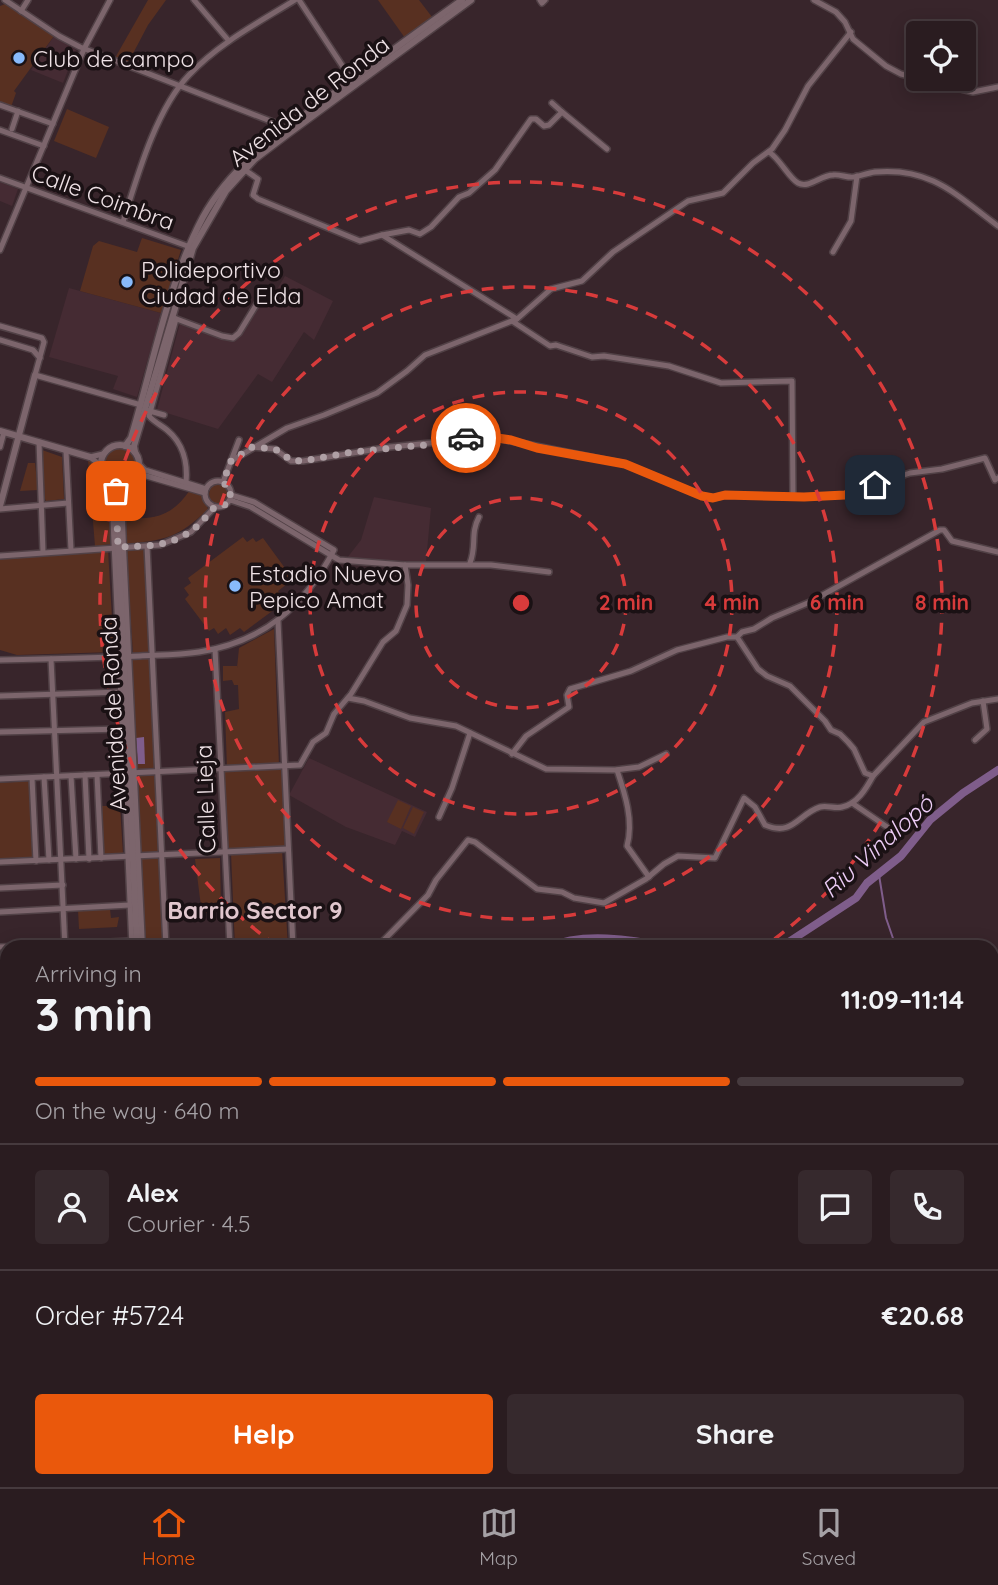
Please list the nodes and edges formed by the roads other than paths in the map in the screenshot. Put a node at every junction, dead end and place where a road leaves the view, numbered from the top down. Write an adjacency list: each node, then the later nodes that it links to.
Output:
1 (28, 0): 11 (street)
2 (110, 0): 14 (street)
3 (194, 0): 13 (street)
4 (297, 0): 13 (street); 15 (street)
5 (461, 0): 15 (street, Avenida de Ronda)
6 (471, 0): 15 (street, Avenida de Ronda)
7 (814, 0): 10 (street)
8 (834, 0): 10 (street)
9 (4, 1): 11 (street)
10 (829, 7): 12 (street)
11 (21, 11): 14 (street)
12 (850, 32): 17 (street); 28 (street)
13 (229, 41): 16 (street)
14 (84, 49): 16 (street); 22 (street)
15 (353, 83): 25 (street, Avenida de Ronda)
16 (179, 86): 25 (street); 33 (street)
17 (998, 87)
18 (552, 103): 21 (street)
19 (0, 105): 20 (street)
20 (18, 111): 22 (street); 23 (street)
21 (562, 112): 27 (street); 35 (street)
22 (53, 124): 26 (street)
23 (12, 129)
24 (0, 130): 26 (street)
25 (286, 132): 29 (street, Avenida de Ronda); 36 (street, Avenida de Ronda)
26 (44, 146): 32 (street)
27 (607, 149)
28 (769, 152): 30 (street); 41 (street)
29 (245, 170): 35 (street); 36 (street, Avenida de Ronda)
30 (857, 176): 34 (street); 38 (street)
31 (0, 178): 32 (street, Calle Coimbra)
32 (27, 188): 33 (street, Calle Coimbra); 37 (street)
33 (123, 222): 36 (street, Calle Coimbra)
34 (998, 226)
35 (382, 235): 41 (street)
36 (191, 247): 40 (street, Avenida de Ronda); 48 (street, Avenida de Ronda)
37 (0, 250)
38 (833, 252)
39 (261, 297): 40 (street)
40 (173, 318): 48 (street, Avenida de Ronda)
41 (514, 320): 58 (street); 73 (street)
42 (0, 326): 44 (street)
43 (0, 340): 45 (street)
44 (43, 347): 45 (street); 46 (street)
45 (33, 350): 46 (street)
46 (40, 358): 47 (street)
47 (35, 375): 48 (street); 50 (street)
48 (145, 409): 49 (street); 56 (street, Avenida de Ronda); 60 (street, Avenida de Ronda); 71 (street)
49 (164, 415)
50 (21, 427): 51 (street); 52 (street); 53 (street)
51 (5, 432): 52 (street); 57 (street)
52 (19, 436): 53 (street); 77 (street)
53 (28, 439): 55 (street)
54 (239, 440): 63 (street)
55 (39, 442): 59 (street); 76 (street)
56 (125, 446): 60 (street); 61 (street)
57 (0, 447)
58 (252, 447): 63 (street); 73 (street)
59 (66, 451): 62 (street); 75 (street)
60 (135, 452): 64 (street)
61 (103, 454): 62 (street); 65 (street)
62 (90, 457): 65 (street)
63 (231, 461): 69 (street)
64 (139, 464): 66 (street); 71 (street)
65 (100, 465): 70 (street)
66 (136, 476): 68 (street); 72 (street)
67 (998, 478): 73 (street)
68 (128, 482): 70 (street); 81 (street, Avenida de Ronda)
69 (223, 482): 72 (street); 74 (street)
70 (113, 483): 81 (street, Avenida de Ronda)
71 (186, 483): 72 (street)
72 (206, 491): 78 (street)
73 (793, 497)
74 (231, 498): 78 (street); 84 (street)
75 (68, 503): 76 (street); 82 (street)
76 (41, 506): 77 (street); 83 (street)
77 (0, 507)
78 (215, 507): 80 (street)
79 (479, 517): 87 (street)
80 (147, 546): 81 (street); 93 (street)
81 (118, 547): 82 (street); 94 (street, Avenida de Ronda)
82 (71, 550): 83 (street)
83 (43, 552): 86 (street)
84 (332, 552): 88 (street); 90 (street)
85 (998, 552): 91 (street)
86 (0, 556)
87 (470, 563): 88 (street); 89 (street)
88 (405, 565): 100 (street)
89 (550, 572)
90 (278, 621): 92 (street); 110 (street)
91 (737, 637): 108 (street); 119 (street)
92 (215, 649): 93 (street); 111 (street, Calle Lieja)
93 (152, 655): 94 (street); 113 (street)
94 (123, 656): 95 (street); 97 (street, Avenida de Ronda); 114 (street, Avenida de Ronda)
95 (51, 659): 96 (street); 98 (street)
96 (0, 660)
97 (121, 692): 98 (street); 103 (street, Avenida de Ronda)
98 (52, 694): 99 (street); 104 (street)
99 (0, 696)
100 (348, 698): 106 (street); 110 (street)
101 (998, 699): 102 (street)
102 (983, 701): 107 (street); 119 (street)
103 (122, 729): 104 (street); 114 (street, Avenida de Ronda)
104 (54, 730): 105 (street); 117 (street)
105 (0, 732)
106 (470, 733): 108 (street); 124 (street)
107 (975, 740)
108 (512, 754): 112 (street)
109 (666, 754): 112 (street)
110 (284, 766): 111 (street); 126 (street)
111 (220, 769): 113 (street); 127 (street, Calle Lieja)
112 (617, 770): 137 (street)
113 (158, 772): 114 (street); 128 (street)
114 (129, 774): 116 (street); 129 (street, Avenida de Ronda)
115 (85, 775): 116 (street); 118 (street); 132 (street)
116 (97, 775): 130 (street)
117 (57, 776): 118 (street); 120 (street); 134 (street)
118 (71, 776): 131 (street)
119 (873, 776): 123 (street)
120 (44, 777): 121 (street); 133 (street)
121 (32, 778): 122 (street); 135 (street)
122 (0, 779)
123 (852, 803): 125 (street); 137 (street)
124 (439, 817)
125 (896, 833)
126 (288, 849): 127 (street); 148 (street)
127 (225, 853): 128 (street); 147 (street, Calle Lieja)
128 (162, 855): 129 (street); 146 (street)
129 (133, 857): 130 (street); 140 (street, Avenida de Ronda); 145 (street, Avenida de Ronda)
130 (101, 858): 132 (street)
131 (76, 859): 132 (street); 134 (street)
132 (89, 859)
133 (49, 860): 134 (street); 135 (street)
134 (62, 860): 138 (street)
135 (36, 861): 136 (street)
136 (0, 862)
137 (649, 877): 149 (street)
138 (63, 885): 139 (street); 141 (street)
139 (0, 888)
140 (130, 905): 141 (street); 144 (street, Avenida de Ronda)
141 (64, 908): 142 (street); 143 (street)
142 (0, 912)
143 (65, 940)
144 (135, 940)
145 (136, 940)
146 (166, 940)
147 (230, 940)
148 (293, 940)
149 (384, 940)

